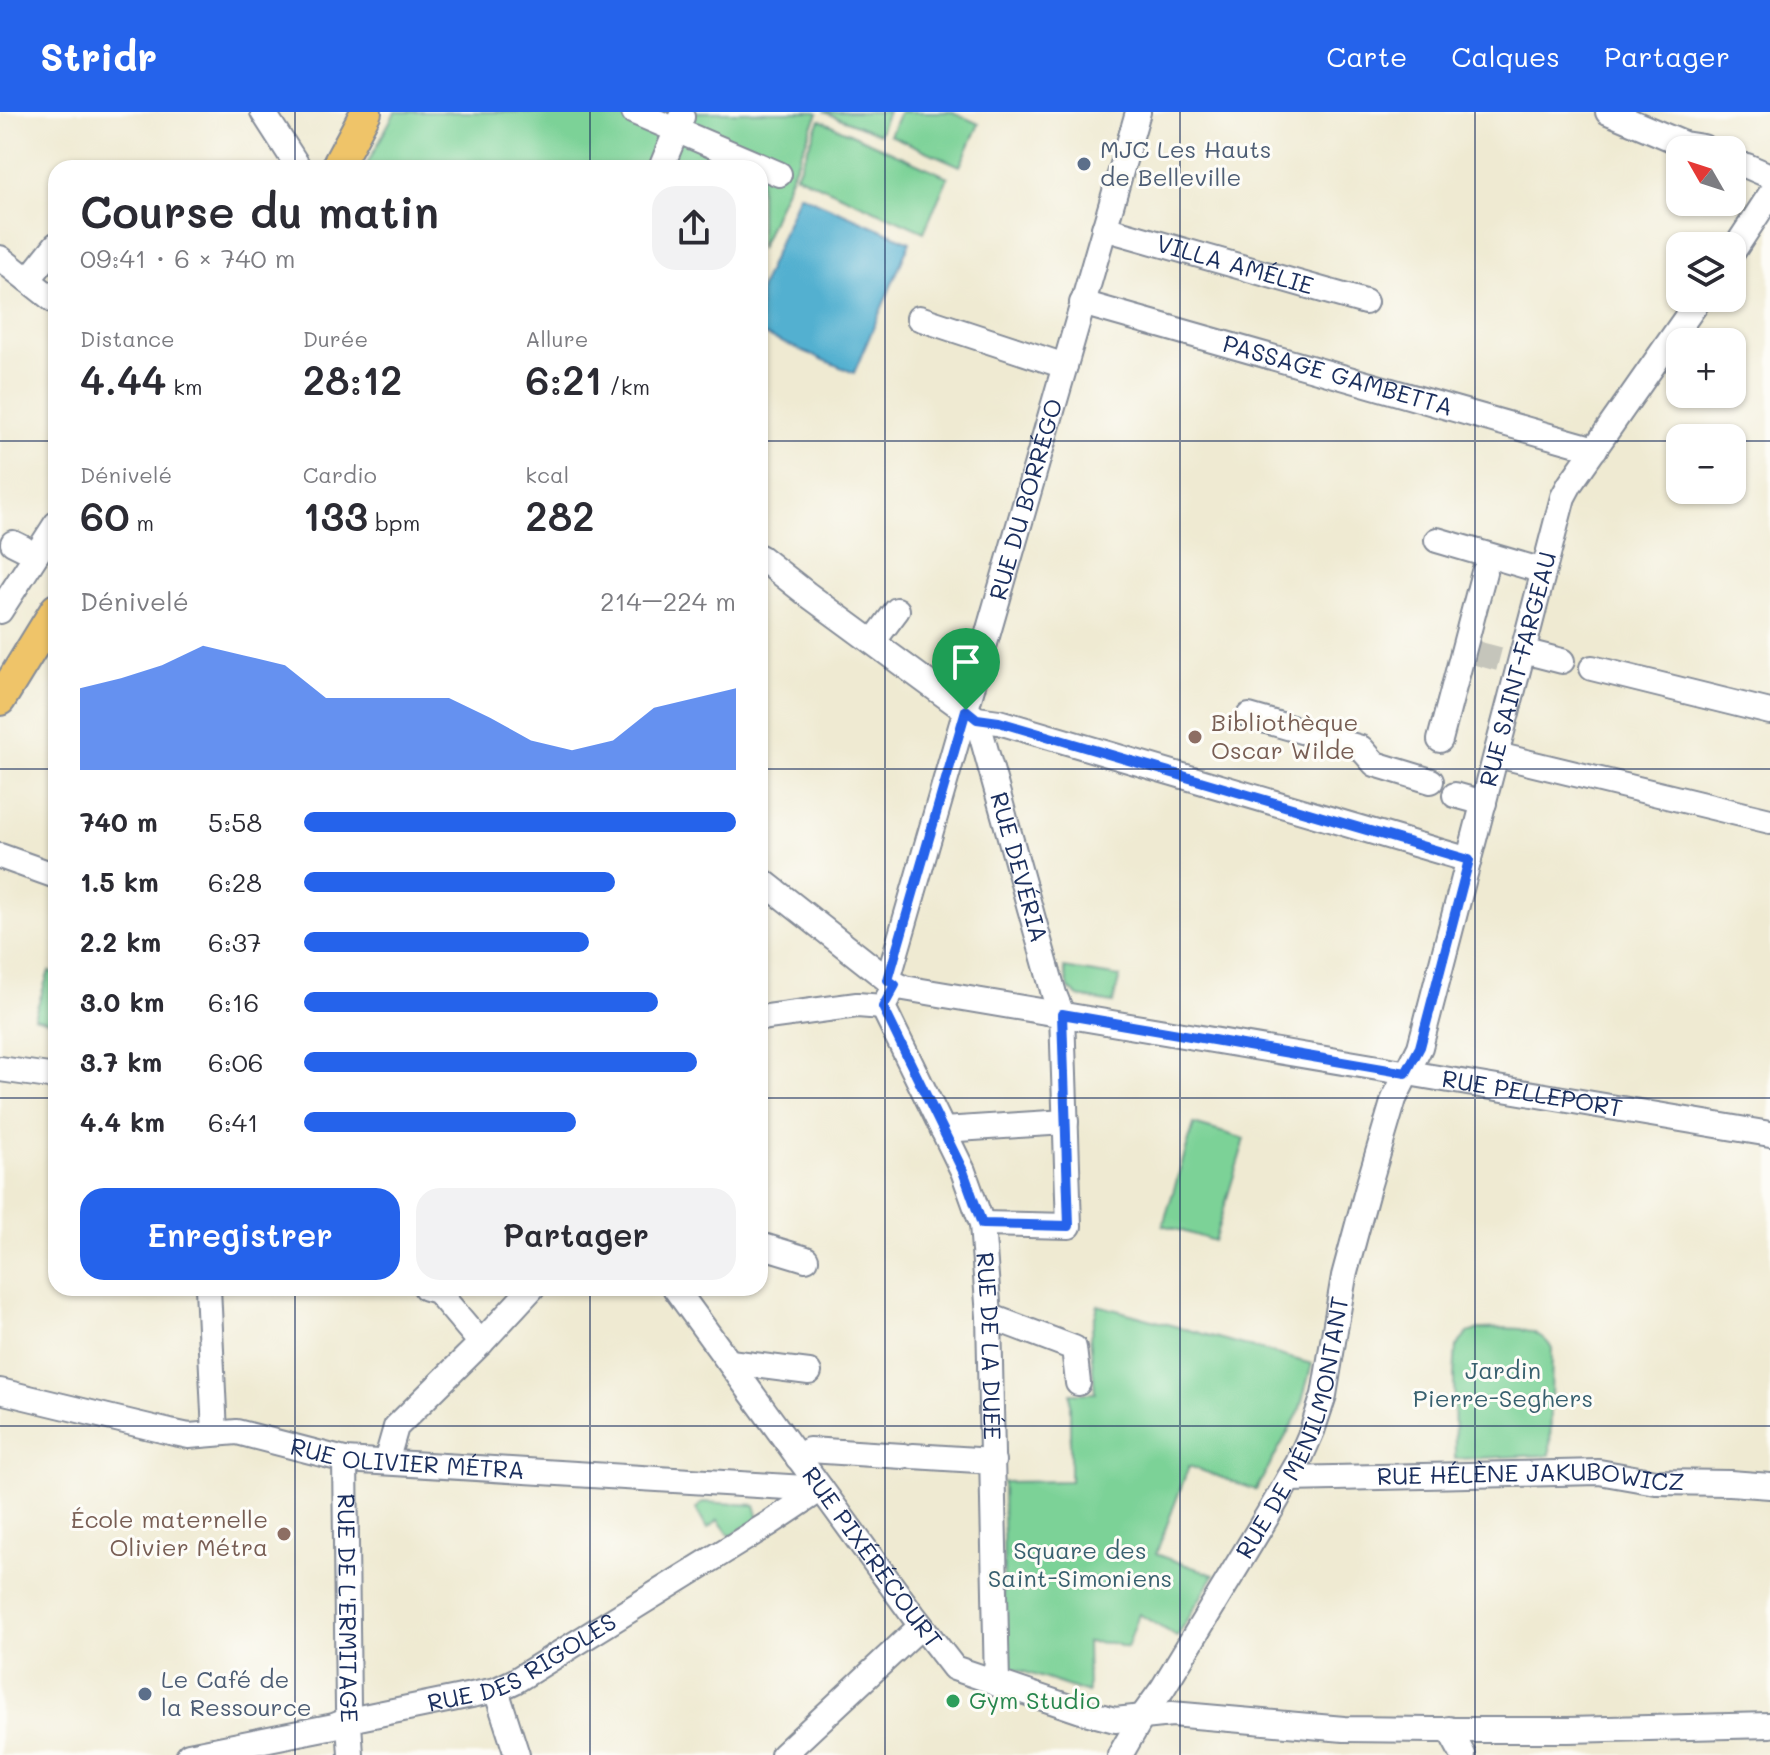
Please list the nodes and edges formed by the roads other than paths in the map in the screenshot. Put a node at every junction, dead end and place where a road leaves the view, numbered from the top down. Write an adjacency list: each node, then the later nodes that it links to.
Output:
1 (263, 112): 8 (street)
2 (366, 112): 9 (main road)
3 (634, 112): 6 (street)
4 (1138, 112): 17 (street, RUE DU BORRÉGO)
5 (1608, 112): 7 (street)
6 (679, 123): 10 (street); 11 (street)
7 (1666, 136)
8 (294, 160)
9 (340, 160)
10 (664, 160)
11 (752, 160)
12 (1747, 166): 15 (street)
13 (768, 168): 14 (street)
14 (779, 174)
15 (1770, 176)
16 (1768, 202): 18 (street)
17 (1104, 228): 23 (street, VILLA AMÉLIE); 24 (street, RUE DU BORRÉGO)
18 (1746, 233)
19 (48, 255): 21 (street)
20 (0, 258): 21 (street)
21 (28, 280): 22 (street)
22 (48, 296)
23 (1365, 302)
24 (1082, 303): 27 (street, RUE DU BORRÉGO); 28 (street, PASSAGE GAMBETTA)
25 (1690, 312): 28 (street, RUE SAINT-FARGEAU)
26 (919, 318): 27 (street)
27 (1065, 366): 43 (street, RUE DU BORRÉGO)
28 (1595, 449): 32 (street, RUE SAINT-FARGEAU)
29 (48, 536): 35 (street)
30 (1437, 540): 32 (street)
31 (768, 563): 37 (street)
32 (1543, 571): 38 (street, RUE SAINT-FARGEAU)
33 (1484, 572): 45 (street)
34 (897, 610): 37 (street)
35 (0, 611)
36 (48, 622): 41 (main road)
37 (873, 642): 43 (street)
38 (1515, 658): 39 (street); 46 (street, RUE SAINT-FARGEAU)
39 (1562, 661)
40 (1592, 668): 42 (street)
41 (0, 700)
42 (1770, 712)
43 (971, 714): 52 (street); 55 (street, RUE DU BORRÉGO); 58 (street, RUE DEVÉRIA)
44 (1249, 716): 47 (street)
45 (1440, 740)
46 (1497, 755): 49 (street, RUE SAINT-FARGEAU); 50 (street)
47 (1431, 781)
48 (1455, 795): 49 (street)
49 (1484, 803): 52 (street, RUE SAINT-FARGEAU)
50 (1770, 821)
51 (0, 856): 53 (street)
52 (1469, 860): 61 (street, RUE SAINT-FARGEAU)
53 (48, 873)
54 (768, 885): 55 (street, RUE PELLEPORT)
55 (884, 976): 56 (street); 57 (street); 58 (street, RUE PELLEPORT)
56 (857, 1005): 57 (street); 59 (street)
57 (883, 1007): 64 (street, RUE DE LA DUÉE)
58 (1062, 1014): 61 (street, RUE PELLEPORT); 63 (street, RUE DEVÉRIA)
59 (768, 1017)
60 (0, 1069): 62 (street)
61 (1406, 1073): 65 (street, RUE PELLEPORT); 84 (street, RUE DE MÉNILMONTANT)
62 (48, 1076)
63 (1066, 1122): 64 (street); 66 (street, RUE DEVÉRIA)
64 (943, 1130): 66 (street, RUE DE LA DUÉE)
65 (1770, 1134)
66 (982, 1224): 73 (street, RUE DE LA DUÉE)
67 (768, 1247): 68 (street)
68 (806, 1259)
69 (208, 1296): 79 (street)
70 (441, 1296): 74 (street)
71 (525, 1296): 74 (street)
72 (681, 1296): 75 (street, RUE PIXÉRÉCOURT)
73 (989, 1316): 77 (street); 82 (street, RUE DE LA DUÉE)
74 (481, 1343): 83 (street)
75 (730, 1362): 76 (street); 80 (street, RUE PIXÉRÉCOURT)
76 (809, 1372)
77 (1078, 1383)
78 (0, 1391): 79 (street, RUE OLIVIER MÉTRA)
79 (215, 1433): 81 (street, RUE OLIVIER MÉTRA)
80 (798, 1458): 82 (street); 86 (street, RUE PIXÉRÉCOURT)
81 (345, 1460): 83 (street, RUE OLIVIER MÉTRA); 91 (street, RUE DE L'ERMITAGE)
82 (993, 1461): 88 (street, RUE DE LA DUÉE)
83 (386, 1462): 86 (street, RUE OLIVIER MÉTRA)
84 (1289, 1479): 85 (street, RUE HÉLÈNE JAKUBOWICZ); 90 (street, RUE DE MÉNILMONTANT)
85 (1770, 1486)
86 (821, 1489): 87 (street, RUE PIXÉRÉCOURT); 89 (street, RUE DES RIGOLES)
87 (921, 1626): 88 (street, RUE PIXÉRÉCOURT); 98 (street)
88 (997, 1684): 90 (street, RUE PIXÉRÉCOURT)
89 (496, 1690): 91 (street, RUE DES RIGOLES); 97 (street)
90 (1142, 1717): 93 (street, RUE PIXÉRÉCOURT); 99 (street, RUE DE MÉNILMONTANT)
91 (349, 1720): 94 (street, RUE DES RIGOLES); 96 (street, RUE DE L'ERMITAGE)
92 (1770, 1725): 93 (street, RUE PIXÉRÉCOURT)
93 (1449, 1729): 100 (street)
94 (236, 1750): 95 (street, RUE DES RIGOLES)
95 (189, 1755)
96 (351, 1755)
97 (517, 1755)
98 (783, 1755)
99 (1120, 1755)
100 (1463, 1755)

